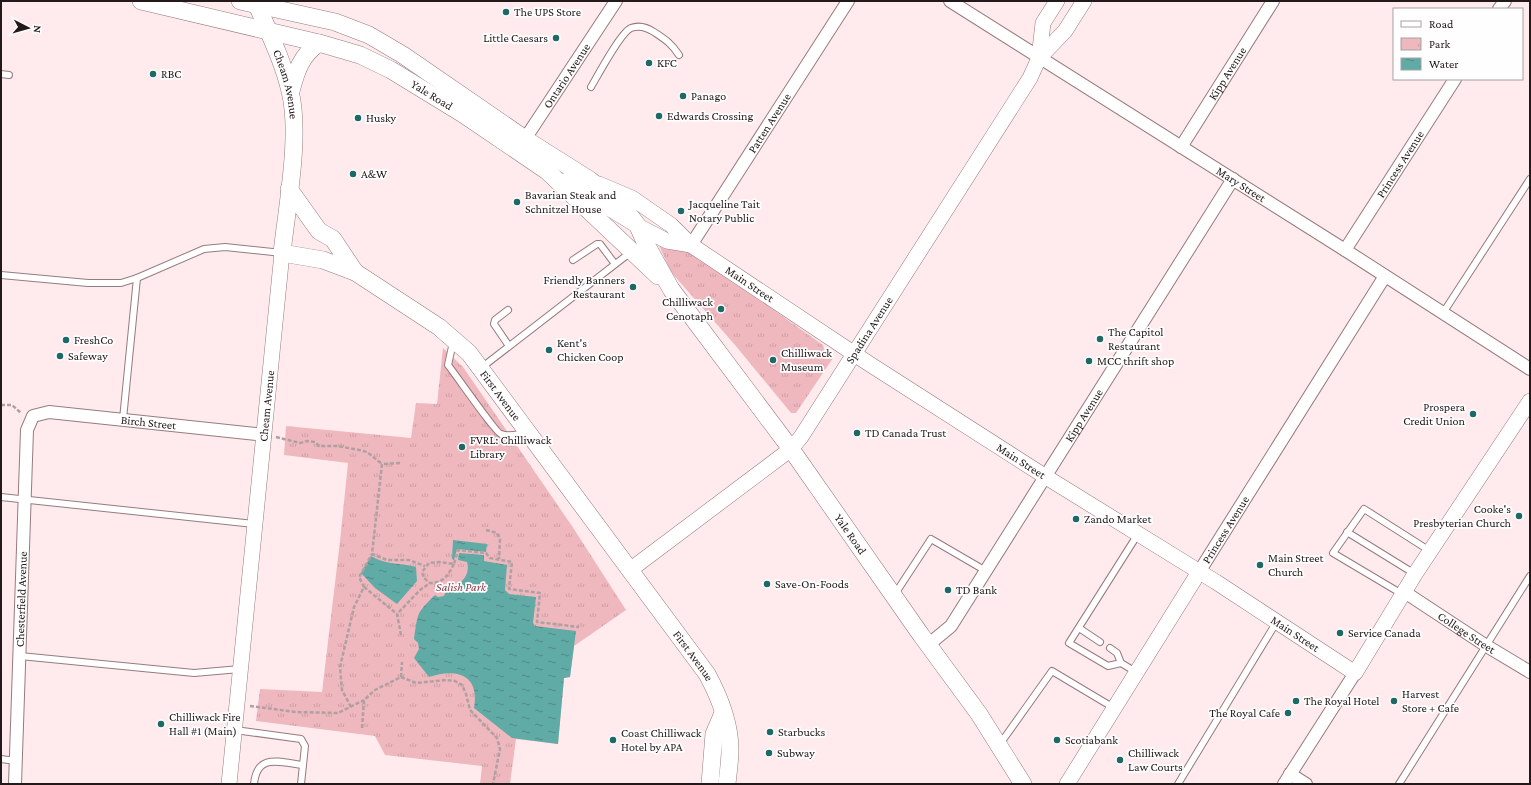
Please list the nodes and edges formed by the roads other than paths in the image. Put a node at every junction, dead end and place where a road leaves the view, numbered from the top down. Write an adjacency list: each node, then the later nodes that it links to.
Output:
1 (141, 1): 10 (main road, Yale Road)
2 (240, 1): 9 (main road, Yale Road)
3 (616, 1): 19 (street, Ontario Avenue)
4 (848, 1): 27 (street, Patten Avenue)
5 (950, 1): 13 (street, Mary Street)
6 (1057, 1): 13 (street, Spadina Avenue)
7 (1084, 1): 13 (street, Spadina Avenue)
8 (1274, 1): 20 (street, Kipp Avenue)
9 (257, 3): 10 (main road, Cheam Avenue); 19 (main road, Yale Road)
10 (269, 32): 11 (main road, Yale Road); 18 (main road, Cheam Avenue)
11 (319, 43): 18 (main road); 19 (main road, Yale Road)
12 (679, 55): 17 (lane)
13 (1039, 58): 20 (street, Mary Street); 42 (street, Spadina Avenue)
14 (1, 74): 15 (lane)
15 (8, 75)
16 (1454, 80): 28 (street, Princess Avenue)
17 (591, 87)
18 (291, 92): 25 (main road, Cheam Avenue)
19 (522, 145): 21 (main road, Yale Road); 24 (main road, Yale Road)
20 (1181, 146): 22 (street, Mary Street)
21 (547, 171): 26 (street, Main Street); 29 (main road, Yale Road)
22 (1232, 179): 28 (street, Mary Street); 51 (street, Kipp Avenue)
23 (1530, 179): 39 (lane)
24 (590, 180): 26 (main road, Yale Road); 27 (street, Main Street)
25 (289, 189): 30 (main road, Cheam Avenue); 33 (main road)
26 (638, 226): 27 (street, Main Street); 37 (main road, Yale Road)
27 (691, 244): 42 (street, Main Street)
28 (1345, 250): 35 (street, Mary Street)
29 (632, 251): 32 (lane); 37 (main road, Yale Road)
30 (282, 253): 33 (main road, First Avenue); 36 (lane); 49 (street, Cheam Avenue)
31 (573, 260): 32 (lane)
32 (615, 264): 41 (lane)
33 (355, 272): 40 (main road, First Avenue)
34 (1, 275): 36 (lane)
35 (1384, 276): 39 (street, Mary Street); 60 (street, Princess Avenue)
36 (138, 278): 47 (lane)
37 (671, 289): 50 (main road, Yale Road)
38 (508, 310): 41 (lane)
39 (1443, 313): 44 (street, Mary Street)
40 (453, 338): 43 (main road, First Avenue); 48 (lane)
41 (509, 346): 43 (lane)
42 (854, 354): 50 (street, Spadina Avenue); 51 (street, Main Street)
43 (480, 369): 48 (main road, First Avenue)
44 (1530, 369)
45 (1530, 401): 57 (street)
46 (32, 418): 47 (street, Birch Street); 53 (street, Chesterfield Avenue)
47 (123, 419): 49 (street, Birch Street)
48 (528, 433): 58 (main road, First Avenue)
49 (265, 435): 54 (street, Cheam Avenue)
50 (791, 449): 58 (street, Spadina Avenue); 64 (main road, Yale Road)
51 (1046, 477): 56 (street, Main Street); 59 (street, Kipp Avenue)
52 (1, 497): 53 (lane)
53 (25, 500): 54 (lane); 71 (street, Chesterfield Avenue)
54 (256, 525): 73 (street, Cheam Avenue)
55 (1347, 532): 57 (lane); 61 (lane); 63 (lane)
56 (1138, 534): 60 (street, Main Street); 66 (lane)
57 (1430, 551): 61 (street)
58 (630, 570): 78 (main road, First Avenue)
59 (986, 571): 64 (lane); 68 (street, Kipp Avenue)
60 (1199, 572): 65 (street, Main Street); 74 (street, Princess Avenue)
61 (1414, 574): 63 (street)
62 (1530, 576): 69 (lane)
63 (1402, 593): 69 (street, College Street); 76 (street)
64 (894, 595): 68 (main road, Yale Road)
65 (1276, 623): 76 (street, Main Street); 93 (lane)
66 (1078, 628): 67 (lane); 72 (lane)
67 (1100, 642)
68 (928, 645): 80 (main road, Yale Road)
69 (1485, 645): 75 (street, College Street); 95 (lane)
70 (1110, 648): 72 (lane)
71 (20, 656): 73 (lane); 82 (street, Chesterfield Avenue)
72 (1121, 663): 74 (lane)
73 (241, 669): 79 (street, Cheam Avenue)
74 (1136, 672): 77 (street, Princess Avenue)
75 (1530, 672)
76 (1355, 673): 84 (street)
77 (1114, 708): 80 (lane); 92 (street, Princess Avenue)
78 (723, 714): 89 (main road); 90 (main road, First Avenue)
79 (235, 730): 83 (lane); 86 (street, Cheam Avenue)
80 (999, 746): 91 (main road, Yale Road)
81 (1, 759): 82 (lane)
82 (16, 761): 85 (street, Chesterfield Avenue)
83 (303, 765): 87 (lane); 88 (lane)
84 (1287, 779): 94 (street)
85 (15, 784)
86 (229, 784)
87 (254, 784)
88 (301, 784)
89 (710, 784)
90 (727, 784)
91 (1022, 784)
92 (1067, 784)
93 (1178, 784)
94 (1306, 784)
95 (1399, 784)

